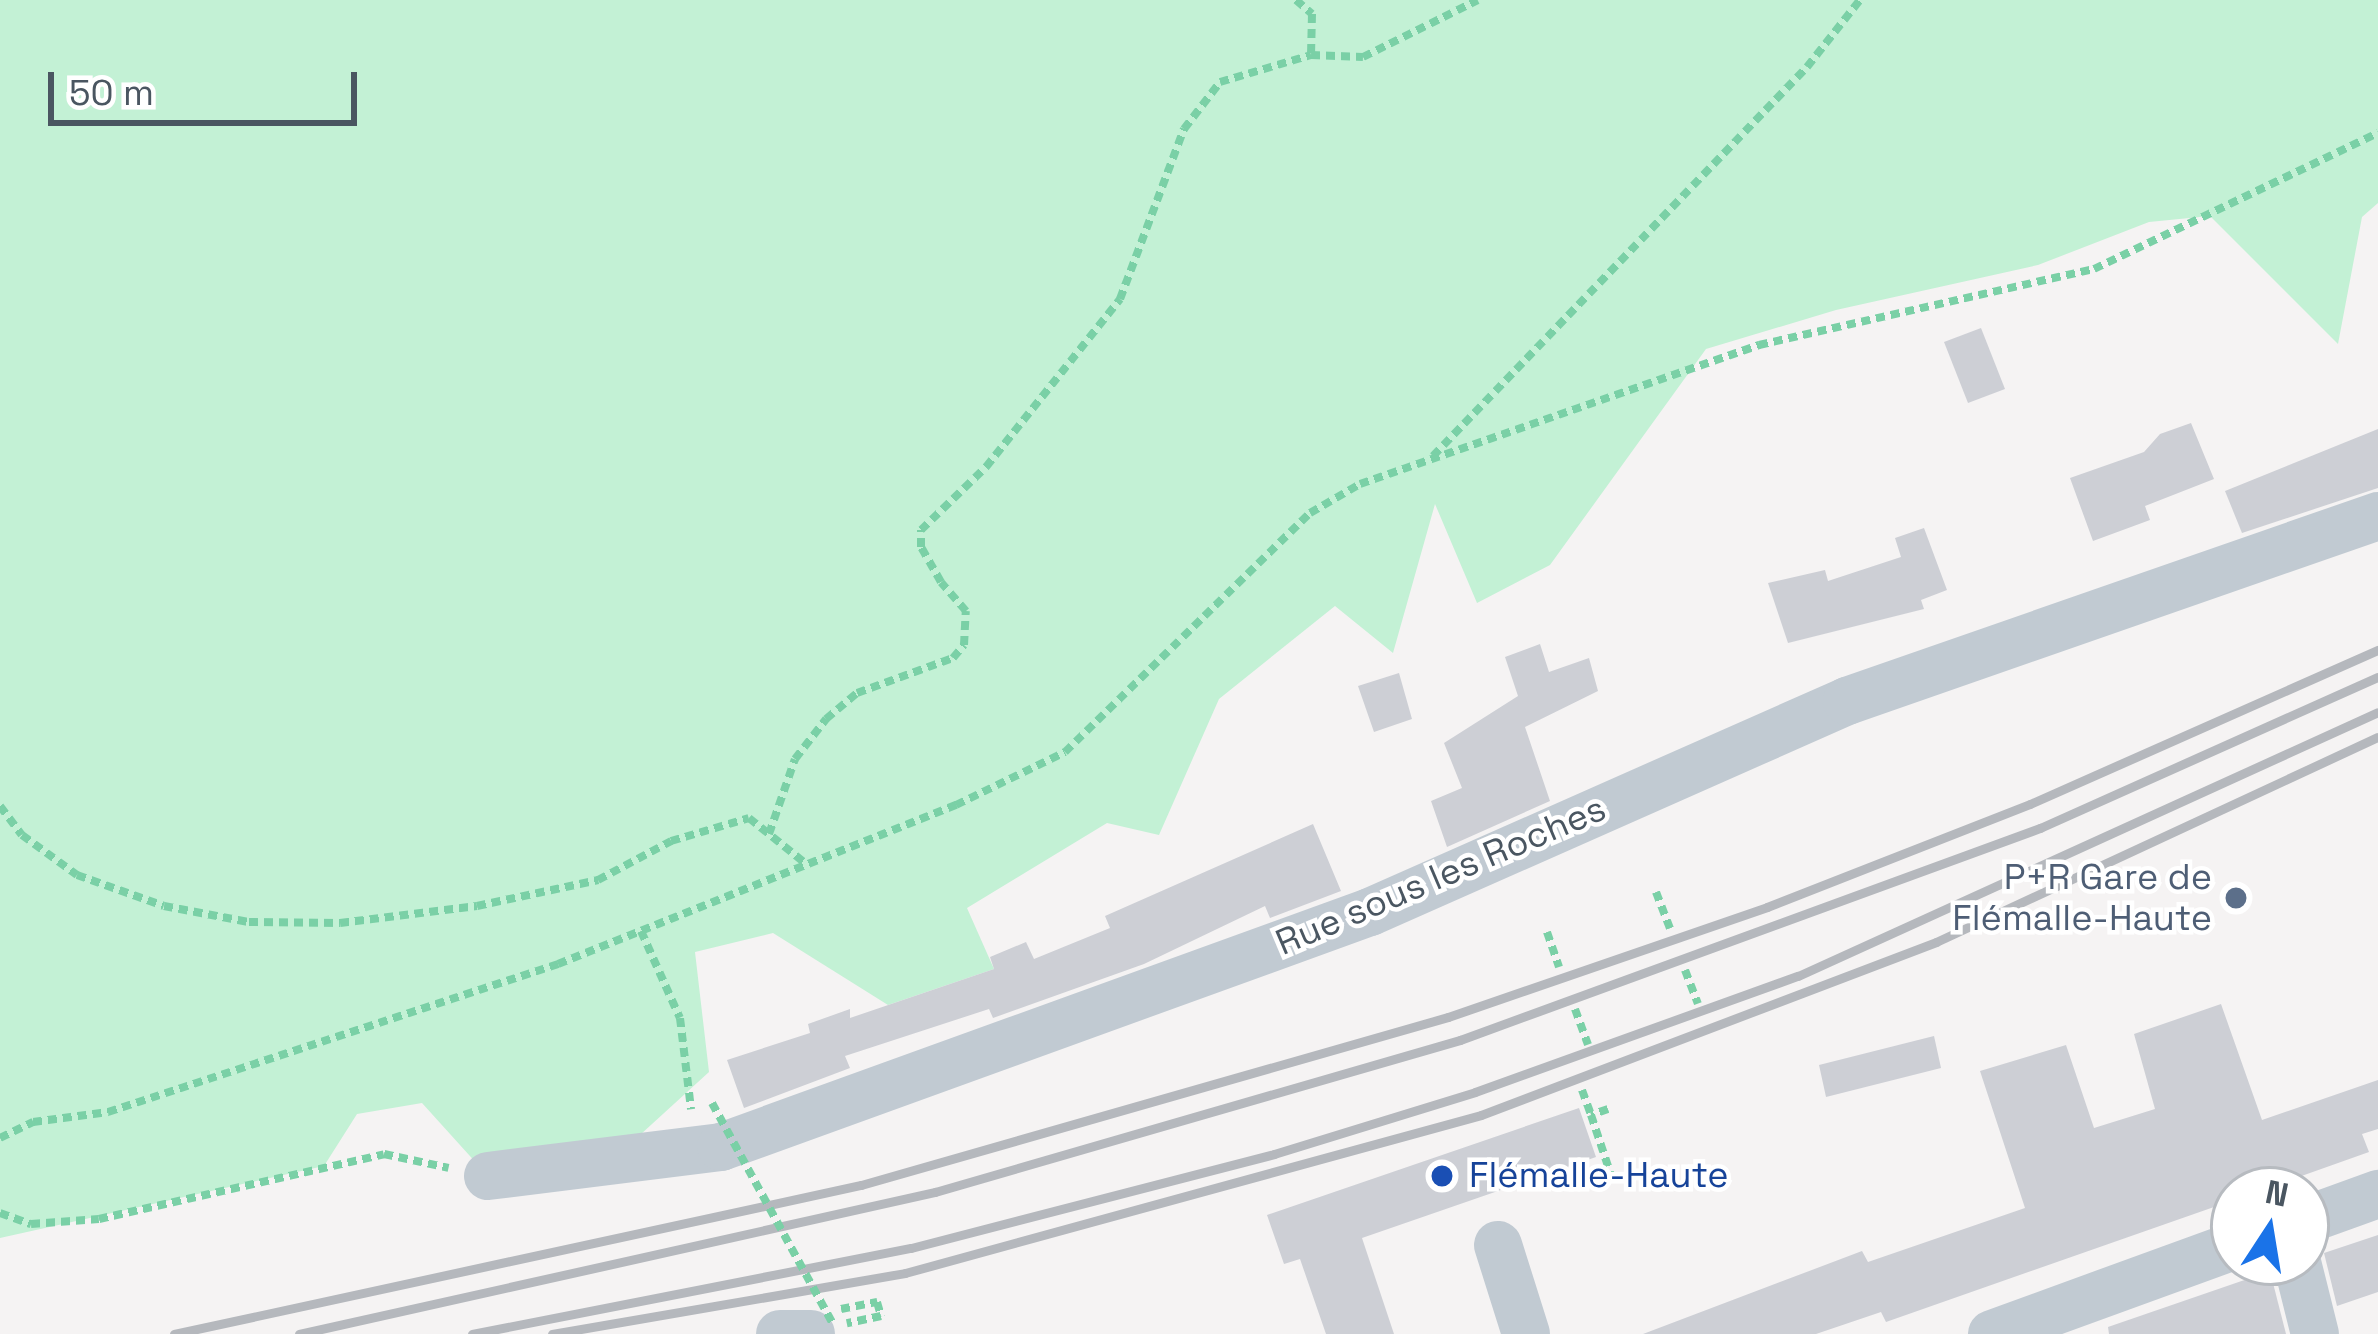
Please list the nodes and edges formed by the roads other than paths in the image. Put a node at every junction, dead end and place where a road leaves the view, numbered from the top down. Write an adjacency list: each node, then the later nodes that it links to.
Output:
1 (2378, 516): 2 (street, Rue sous les Roches)
2 (488, 1177)
3 (2378, 1194): 4 (street)
4 (2330, 1211)
5 (1498, 1245): 8 (street)
6 (2210, 1255): 9 (street)
7 (2303, 1286): 10 (street)
8 (1526, 1334)
9 (1992, 1334)
10 (2315, 1334)

